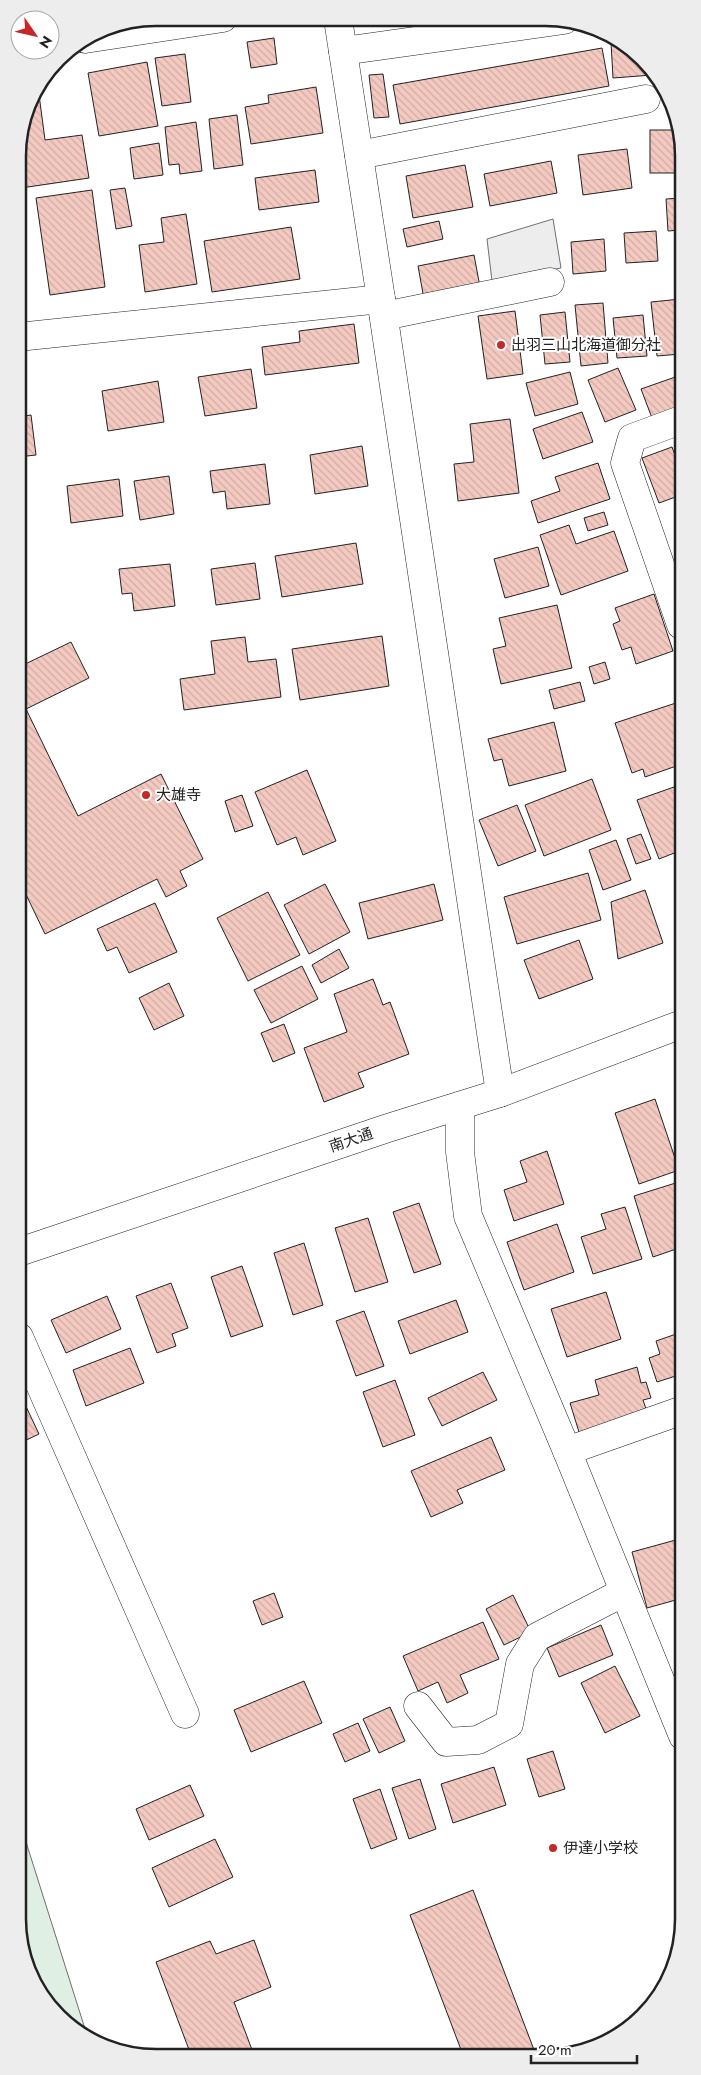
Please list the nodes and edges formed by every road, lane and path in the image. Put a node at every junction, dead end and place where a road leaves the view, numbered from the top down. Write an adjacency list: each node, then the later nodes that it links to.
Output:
1 (170, 26): 4 (street)
2 (339, 26): 5 (street)
3 (521, 26): 5 (street)
4 (107, 36)
5 (343, 51): 7 (street)
6 (646, 98): 7 (street)
7 (359, 155): 9 (street)
8 (550, 282): 9 (street)
9 (383, 307): 10 (street); 14 (street)
10 (27, 336)
11 (675, 422): 12 (street)
12 (675, 604)
13 (675, 1027): 14 (street, 南大通)
14 (500, 1093): 15 (street, 南大通)
15 (460, 1106): 16 (street, 南大通); 19 (street)
16 (26, 1250)
17 (26, 1354): 22 (street)
18 (674, 1413): 19 (street)
19 (567, 1451): 20 (street)
20 (624, 1592): 21 (street); 23 (street)
21 (418, 1706)
22 (185, 1714)
23 (674, 1714)

